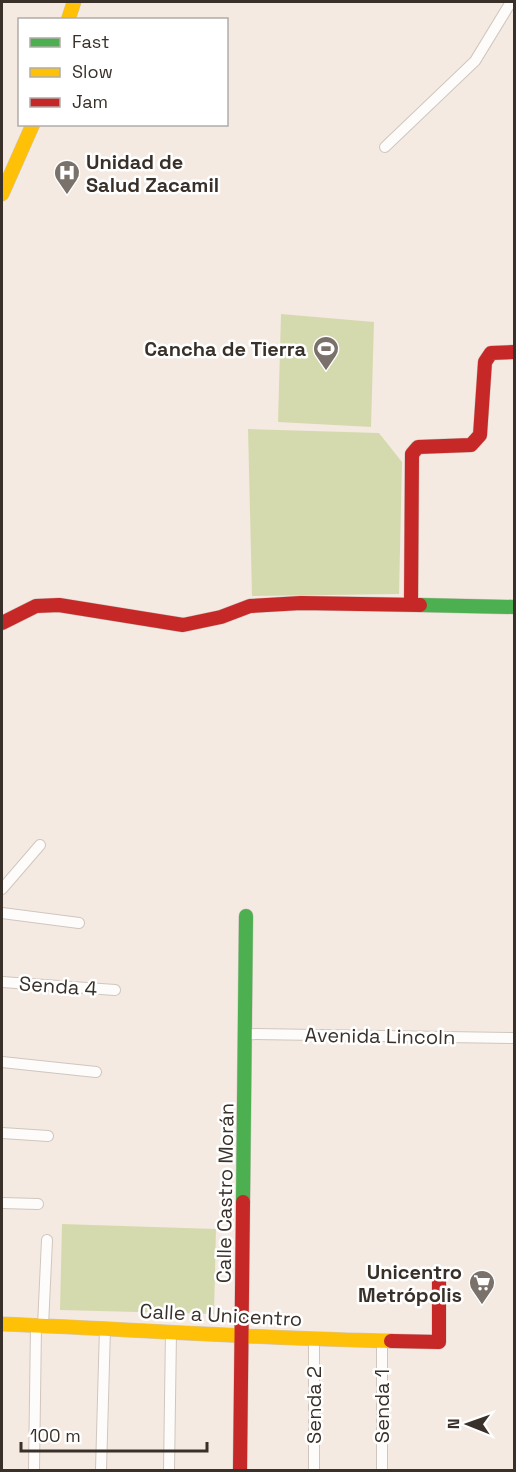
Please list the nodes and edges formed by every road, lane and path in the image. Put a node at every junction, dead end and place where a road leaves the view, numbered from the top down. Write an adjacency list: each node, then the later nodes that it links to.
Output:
1 (74, 2): 3 (street)
2 (511, 2): 5 (street)
3 (69, 18)
4 (32, 126): 6 (street)
5 (385, 147)
6 (6, 174): 7 (street)
7 (2, 191)
8 (514, 352): 9 (street)
9 (411, 604): 10 (street); 11 (street)
10 (514, 607)
11 (2, 623)
12 (40, 845): 13 (street)
13 (2, 889)
14 (2, 913): 16 (street)
15 (246, 916): 19 (street, Calle Castro Morán)
16 (79, 923)
17 (2, 982): 18 (street, Senda 4)
18 (115, 990)
19 (246, 1034): 20 (street, Avenida Lincoln); 33 (street, Calle Castro Morán)
20 (514, 1038)
21 (2, 1062): 22 (street)
22 (96, 1072)
23 (2, 1133): 24 (street)
24 (48, 1136)
25 (2, 1203): 26 (street)
26 (38, 1204)
27 (47, 1240): 30 (street)
28 (439, 1277): 35 (street, Calle a Unicentro)
29 (2, 1324): 30 (street, Calle a Unicentro)
30 (39, 1326): 31 (street, Calle a Unicentro); 36 (street)
31 (105, 1328): 32 (street, Calle a Unicentro); 37 (street)
32 (171, 1331): 33 (street, Calle a Unicentro); 38 (street)
33 (243, 1336): 34 (street, Calle a Unicentro); 39 (street, Calle Castro Morán)
34 (314, 1340): 35 (street, Calle a Unicentro); 40 (street, Senda 2)
35 (382, 1342): 41 (street, Senda 1)
36 (34, 1470)
37 (101, 1470)
38 (169, 1470)
39 (240, 1470)
40 (314, 1470)
41 (382, 1470)

